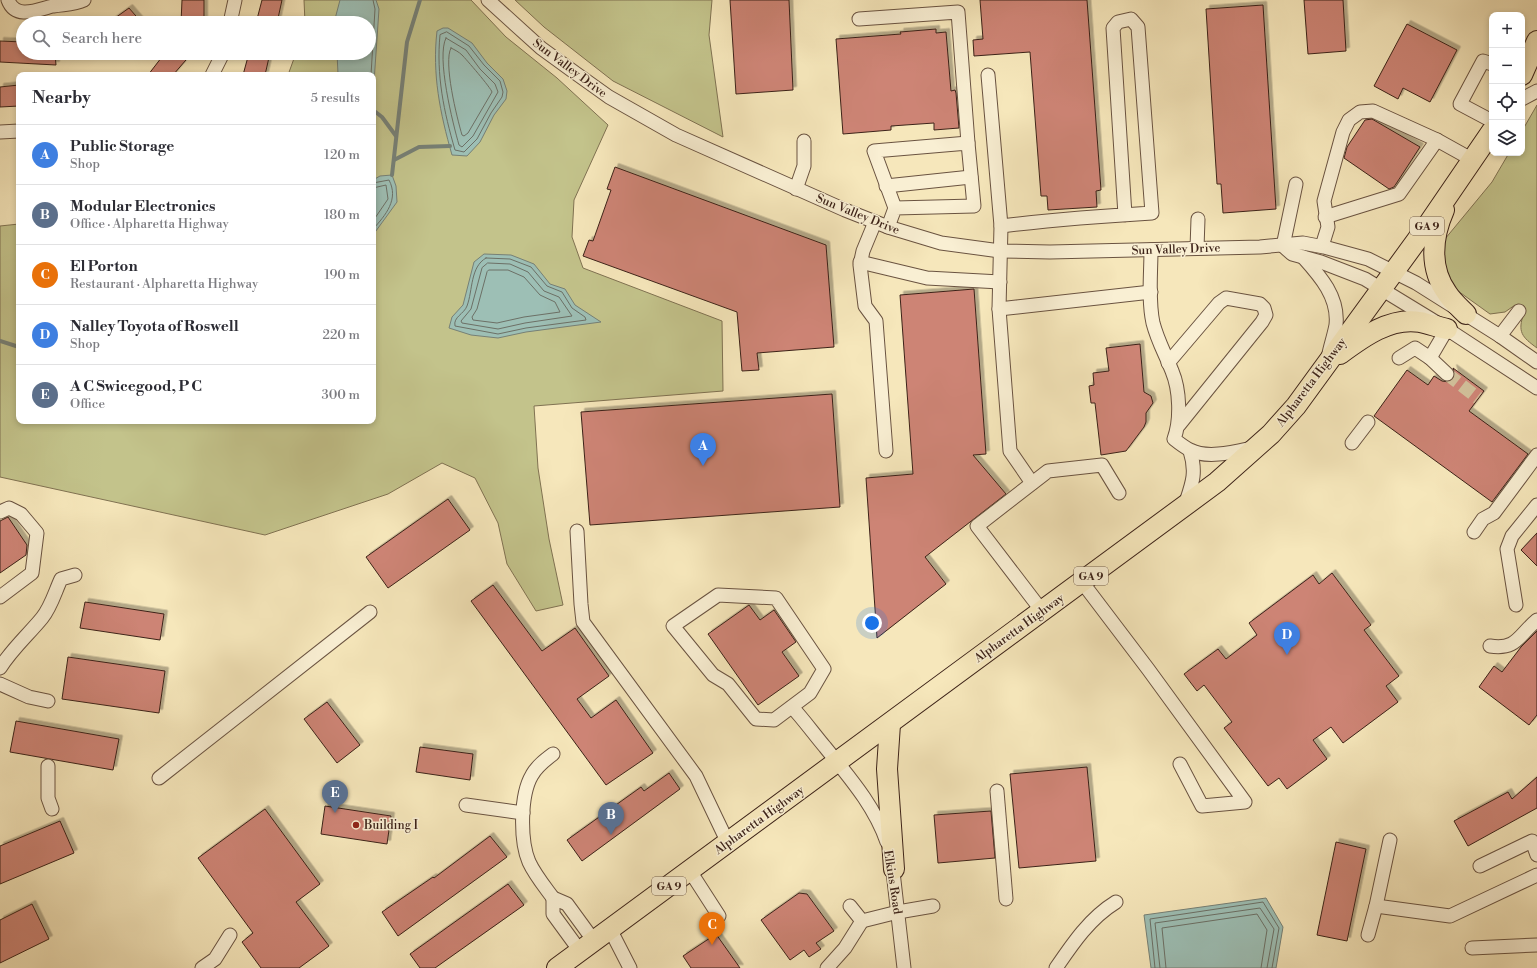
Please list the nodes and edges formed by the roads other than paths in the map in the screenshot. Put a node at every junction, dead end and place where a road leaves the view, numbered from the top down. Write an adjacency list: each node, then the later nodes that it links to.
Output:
1 (8, 0): 5 (street)
2 (84, 0): 5 (street)
3 (235, 0): 6 (street)
4 (488, 0): 28 (street, Sun Valley Drive)
5 (54, 3)
6 (232, 16)
7 (859, 19): 22 (street)
8 (1537, 41): 11 (highway)
9 (220, 60): 12 (street)
10 (1489, 63): 16 (street)
11 (1529, 68)
12 (214, 72)
13 (988, 75): 34 (street)
14 (1537, 92): 15 (street)
15 (1525, 98)
16 (1490, 120)
17 (16, 131): 18 (street)
18 (0, 132)
19 (1489, 135): 23 (highway, Alpharetta Highway / GA 9)
20 (1437, 140): 23 (street); 31 (street); 31 (street)
21 (804, 141): 28 (street)
22 (968, 143): 24 (street); 27 (street)
23 (1473, 160): 25 (highway, Alpharetta Highway / GA 9)
24 (971, 177): 27 (street); 29 (street)
25 (1459, 180): 43 (highway, Alpharetta Highway / GA 9); 49 (highway)
26 (1296, 184): 36 (street)
27 (886, 186): 29 (street)
28 (796, 189): 33 (street, Sun Valley Drive)
29 (895, 208): 35 (street)
30 (1126, 215): 30 (street); 34 (street)
31 (1325, 217): 37 (street)
32 (1198, 219): 38 (street)
33 (875, 222): 35 (street, Sun Valley Drive); 42 (street)
34 (1001, 226): 40 (street)
35 (888, 227): 40 (street, Sun Valley Drive)
36 (1283, 246): 37 (street, Sun Valley Drive); 38 (street, Sun Valley Drive); 41 (street)
37 (1322, 246): 43 (street, Sun Valley Drive)
38 (1197, 248): 39 (street, Sun Valley Drive)
39 (1151, 250): 40 (street, Sun Valley Drive); 46 (street)
40 (1000, 251): 44 (street)
41 (1303, 257): 45 (street); 56 (street)
42 (860, 262): 44 (street); 63 (street)
43 (1393, 271): 45 (highway, Alpharetta Highway / GA 9); 49 (street, Sun Valley Drive)
44 (1000, 282): 47 (street)
45 (1380, 288): 50 (street); 56 (highway, Alpharetta Highway / GA 9)
46 (1151, 292): 47 (street); 55 (street)
47 (999, 309): 66 (street)
48 (1519, 310): 51 (street)
49 (1466, 314): 51 (street, Sun Valley Drive)
50 (1447, 330): 53 (street); 56 (highway); 58 (street)
51 (1500, 336): 54 (street, Sun Valley Drive)
52 (1399, 358): 53 (street)
53 (1430, 358): 57 (street)
54 (1537, 362)
55 (1168, 363): 60 (street); 60 (street)
56 (1327, 364): 62 (highway, Alpharetta Highway / GA 9)
57 (1447, 374)
58 (1537, 388)
59 (1368, 422): 61 (street)
60 (1179, 425): 64 (street)
61 (1352, 443)
62 (1256, 448): 64 (street); 69 (highway, Alpharetta Highway / GA 9)
63 (886, 451)
64 (1190, 451): 69 (street)
65 (1537, 455): 72 (street)
66 (1032, 483): 67 (street); 77 (street)
67 (1120, 493)
68 (1537, 506): 76 (street)
69 (1184, 507): 74 (highway, Alpharetta Highway / GA 9)
70 (0, 512): 75 (street)
71 (577, 531): 96 (street)
72 (1474, 532)
73 (75, 575): 81 (street)
74 (1082, 582): 77 (highway, Alpharetta Highway / GA 9); 88 (street)
75 (0, 597)
76 (1516, 605)
77 (1042, 611): 85 (highway, Alpharetta Highway / GA 9)
78 (370, 612): 90 (street)
79 (1537, 620): 80 (street)
80 (1490, 646)
81 (0, 668)
82 (0, 684): 83 (street)
83 (48, 701)
84 (792, 707): 84 (street); 87 (street, Elkins Road)
85 (890, 724): 87 (highway, Alpharetta Highway / GA 9); 99 (highway)
86 (553, 754): 94 (street)
87 (838, 763): 96 (highway, Alpharetta Highway / GA 9); 99 (street, Elkins Road)
88 (1180, 764)
89 (48, 766): 93 (street)
90 (159, 778)
91 (997, 791): 102 (street)
92 (466, 805): 94 (street)
93 (52, 809)
94 (523, 813): 114 (street)
95 (1390, 840): 106 (street)
96 (728, 843): 100 (highway, Alpharetta Highway / GA 9)
97 (1537, 855): 98 (street)
98 (1480, 866)
99 (894, 869): 107 (street, Elkins Road)
100 (690, 871): 108 (street); 110 (highway, Alpharetta Highway / GA 9)
101 (1537, 875): 106 (street)
102 (1006, 899)
103 (1116, 902): 121 (street)
104 (850, 906): 109 (street)
105 (933, 906): 107 (street)
106 (1376, 906): 112 (street)
107 (898, 912): 109 (street); 120 (street, Elkins Road)
108 (720, 916)
109 (862, 921): 119 (street)
110 (610, 929): 114 (highway, Alpharetta Highway / GA 9); 118 (street)
111 (230, 935): 116 (street)
112 (1368, 935)
113 (1537, 945): 115 (street)
114 (587, 946): 117 (highway, Alpharetta Highway / GA 9)
115 (1472, 948)
116 (202, 968)
117 (557, 968)
118 (630, 968)
119 (827, 968)
120 (904, 968)
121 (1056, 968)

